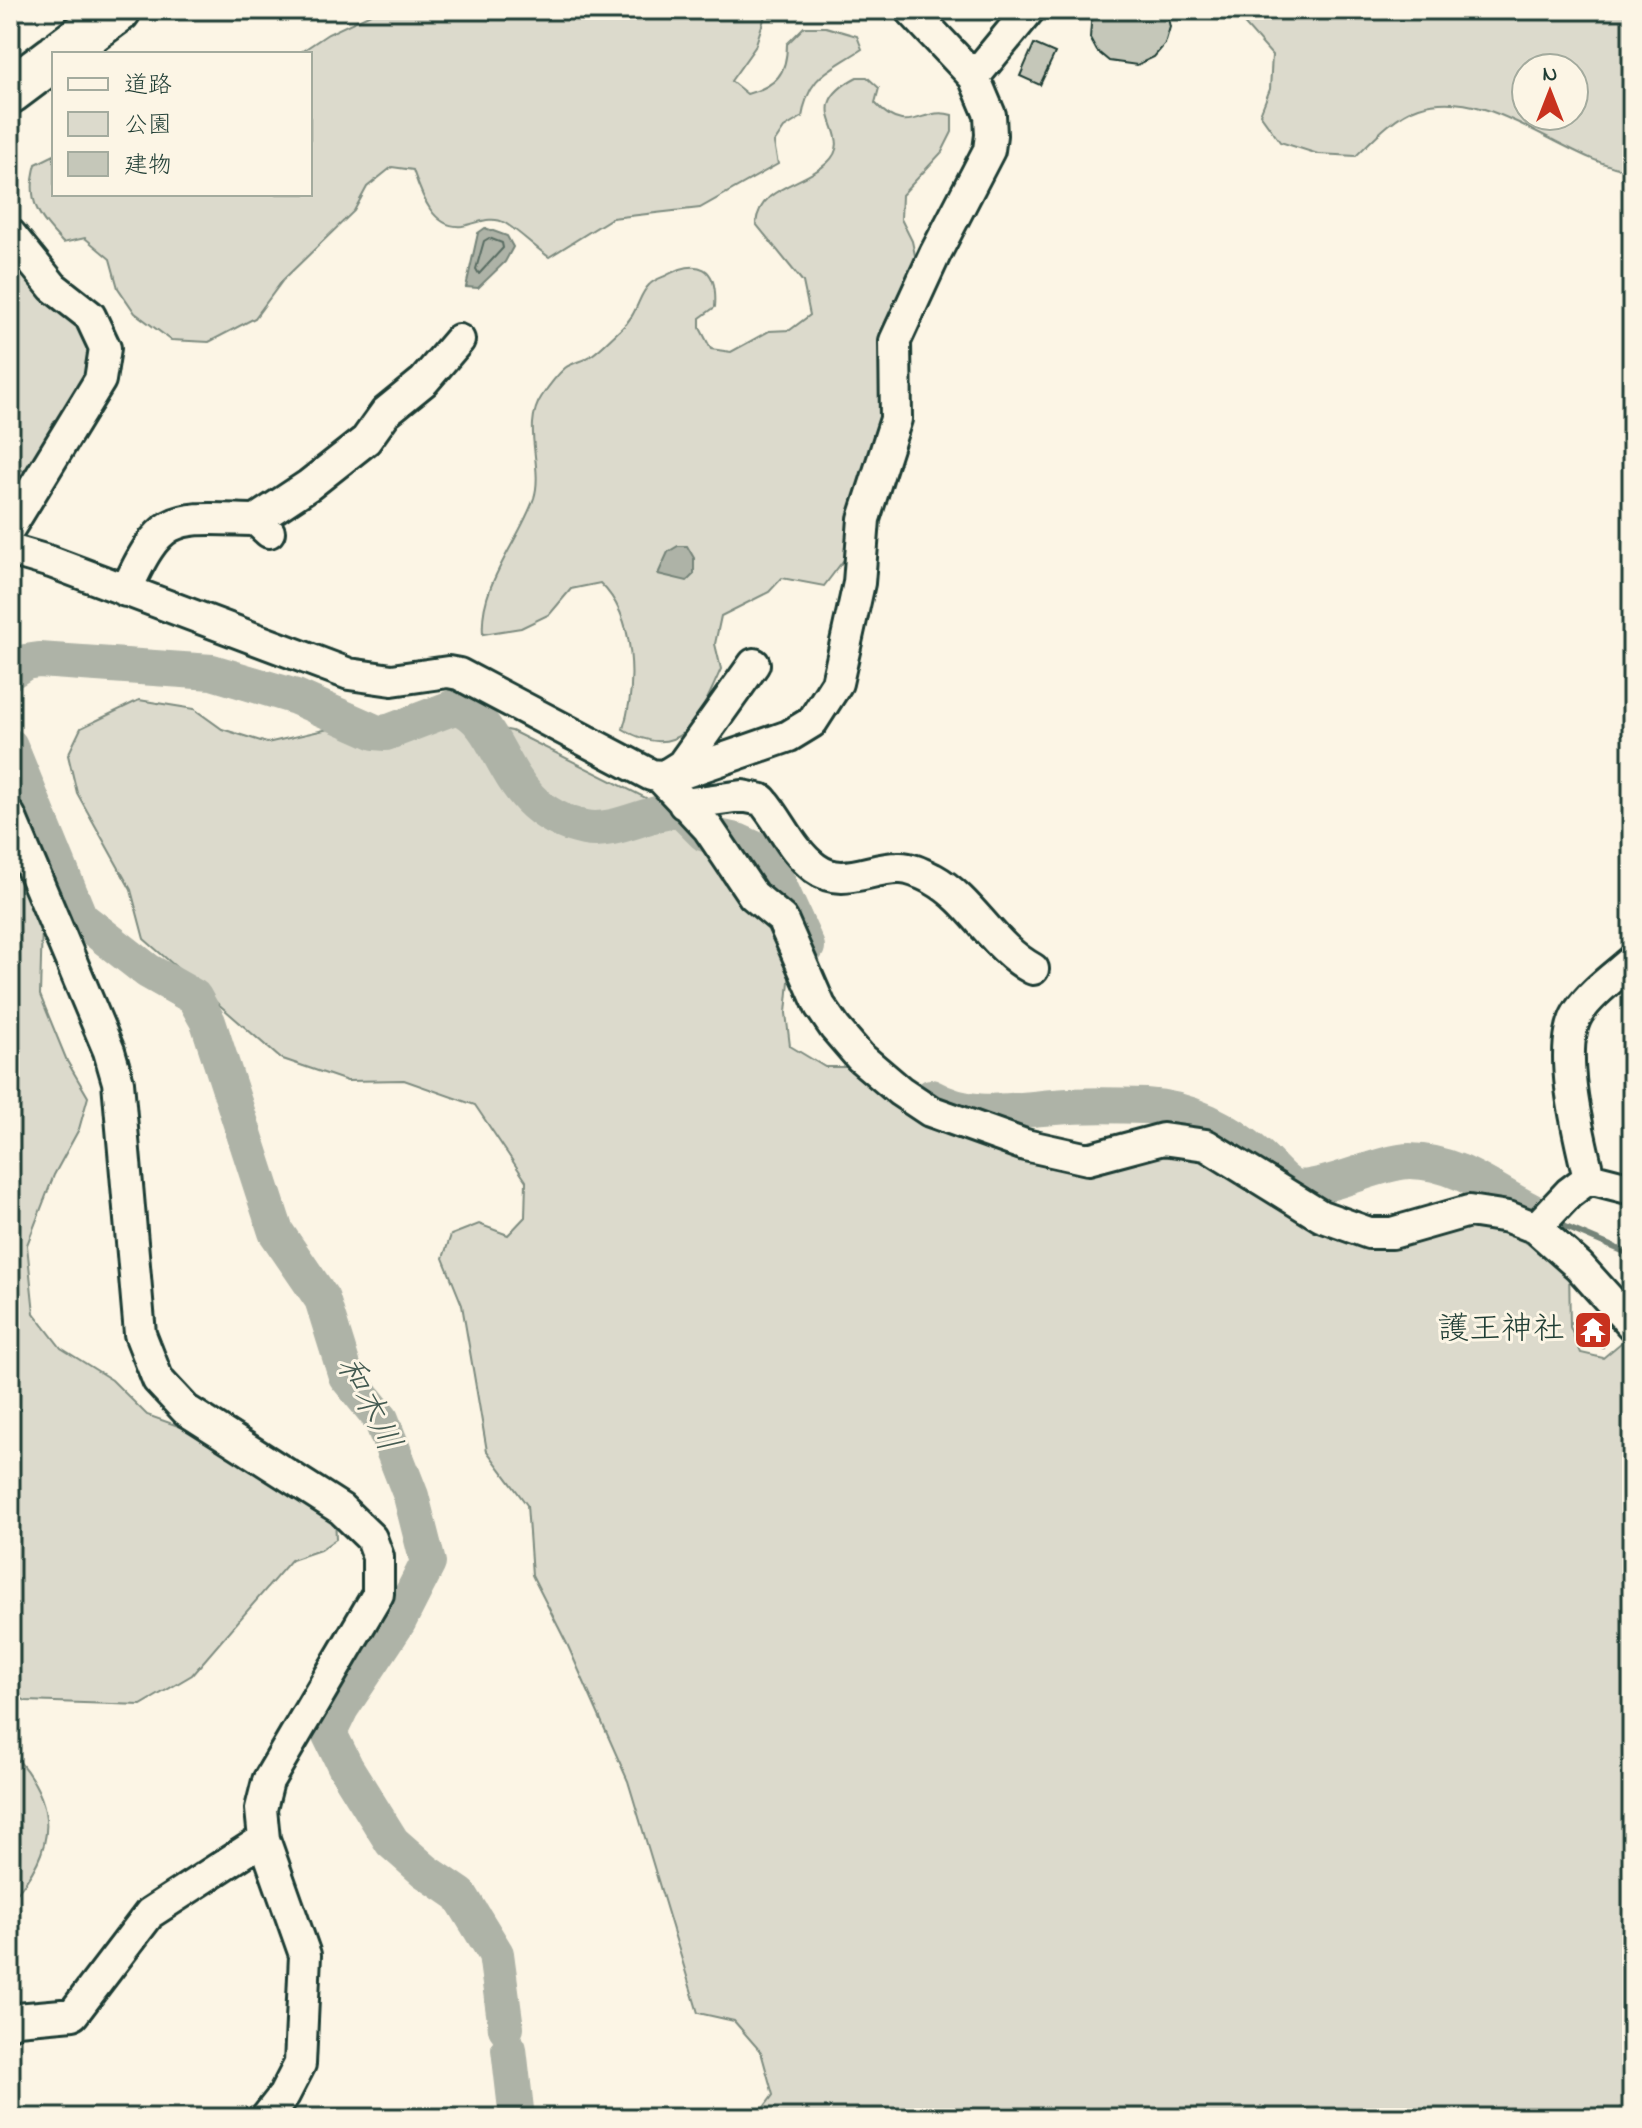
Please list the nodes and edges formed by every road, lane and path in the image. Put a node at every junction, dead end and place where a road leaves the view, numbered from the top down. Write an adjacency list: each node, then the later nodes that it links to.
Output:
1 (118, 10): 4 (highway)
2 (911, 10): 6 (street)
3 (1029, 10): 6 (street)
4 (62, 52)
5 (52, 60): 7 (highway)
6 (974, 77): 14 (street)
7 (10, 91)
8 (10, 234): 10 (street)
9 (459, 340): 12 (street)
10 (10, 527)
11 (10, 550): 12 (street)
12 (126, 591): 14 (street)
13 (754, 664): 14 (street)
14 (661, 778): 15 (street)
15 (684, 804): 18 (street); 21 (street)
16 (10, 816): 23 (street)
17 (1632, 961): 19 (street)
18 (1033, 969)
19 (1589, 1178): 20 (street); 21 (street)
20 (1632, 1189)
21 (1542, 1221): 22 (street)
22 (1632, 1325)
23 (264, 1839): 24 (street); 25 (street)
24 (10, 2023)
25 (266, 2118)

